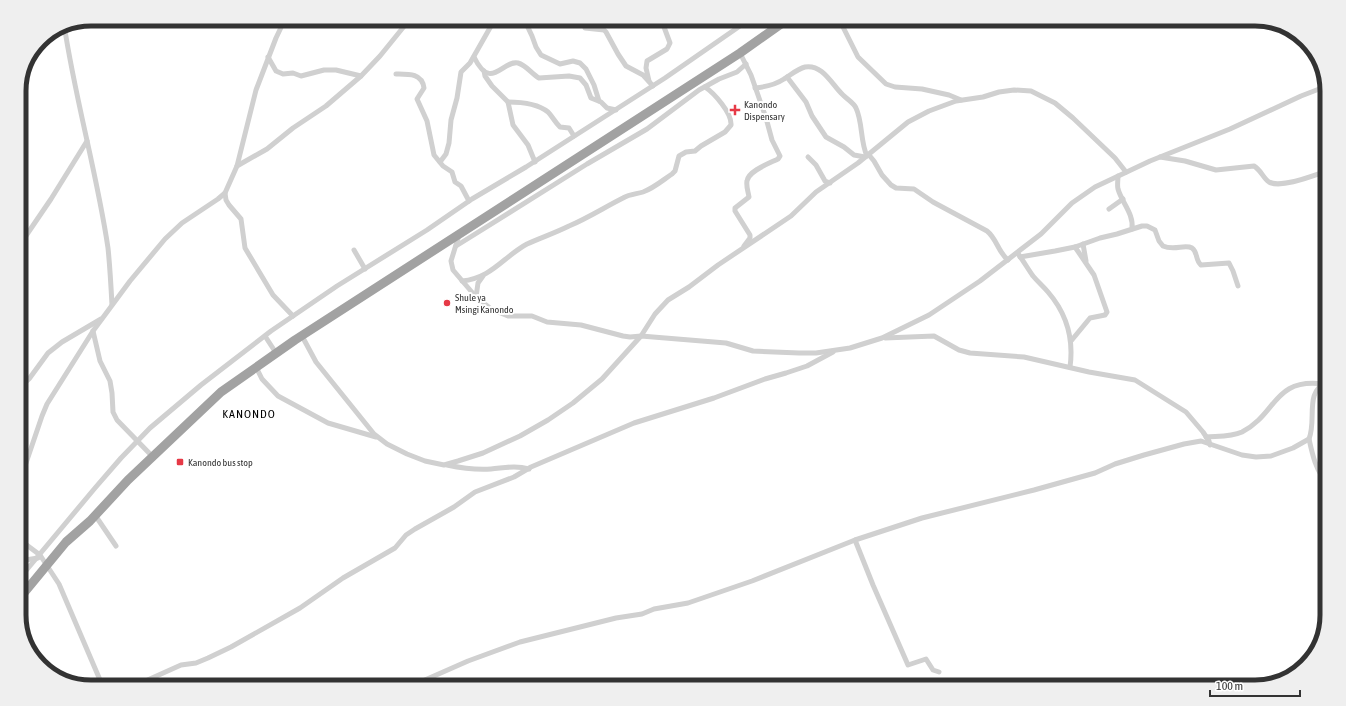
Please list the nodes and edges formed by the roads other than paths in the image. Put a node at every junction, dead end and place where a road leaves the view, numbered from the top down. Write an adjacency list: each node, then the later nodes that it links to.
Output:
1 (282, 26): 12 (street)
2 (404, 26): 17 (street)
3 (491, 26): 13 (street)
4 (528, 26): 25 (street)
5 (584, 26): 19 (street)
6 (664, 26): 19 (street)
7 (740, 26): 20 (street)
8 (778, 26): 11 (highway)
9 (842, 26): 24 (street)
10 (65, 32): 29 (street)
11 (740, 53): 14 (street); 45 (highway)
12 (268, 57): 17 (street); 35 (street)
13 (474, 57): 15 (street); 33 (street)
14 (746, 64): 21 (street); 22 (street)
15 (484, 71): 25 (street); 26 (street)
16 (396, 74): 33 (street)
17 (361, 76): 35 (street)
18 (787, 77): 22 (street); 30 (street); 30 (street)
19 (649, 81): 20 (street)
20 (653, 86): 27 (street)
21 (705, 87): 48 (street); 56 (street)
22 (755, 88): 50 (street)
23 (1320, 89): 32 (street)
24 (961, 100): 30 (street); 36 (street)
25 (598, 101): 27 (street)
26 (508, 102): 28 (street); 34 (street)
27 (616, 110): 28 (street)
28 (574, 136): 34 (street)
29 (87, 141): 46 (street); 60 (street)
30 (867, 156): 39 (street); 53 (street)
31 (808, 157): 39 (street)
32 (1159, 157): 36 (street); 37 (street)
33 (440, 162): 42 (street)
34 (535, 162): 42 (street)
35 (237, 166): 40 (street)
36 (1126, 172): 38 (street)
37 (1320, 173)
38 (1118, 176): 41 (street); 52 (street)
39 (830, 183): 50 (street)
40 (225, 193): 60 (street); 61 (street)
41 (1123, 199): 43 (street); 44 (street)
42 (469, 200): 55 (street)
43 (1109, 209)
44 (1132, 229): 47 (street); 58 (street)
45 (459, 234): 48 (street); 65 (highway)
46 (26, 236)
47 (1083, 244): 49 (street); 54 (street)
48 (456, 246): 57 (street)
49 (1075, 247): 52 (street); 54 (street)
50 (742, 248): 66 (street)
51 (354, 250): 55 (street)
52 (1019, 255): 53 (street); 68 (street)
53 (1008, 260): 67 (street)
54 (1086, 262): 68 (street)
55 (365, 269): 61 (street)
56 (484, 275): 57 (street); 59 (street)
57 (462, 281): 59 (street)
58 (1238, 286)
59 (476, 297): 66 (street)
60 (112, 305): 62 (street)
61 (294, 316): 64 (street)
62 (103, 317): 63 (street); 73 (street)
63 (93, 331): 79 (street); 82 (street)
64 (265, 336): 70 (street); 79 (street)
65 (302, 336): 70 (highway); 77 (street)
66 (641, 336): 69 (street); 83 (street)
67 (882, 338): 69 (street); 72 (street)
68 (1071, 341): 72 (street)
69 (836, 350): 84 (street)
70 (276, 353): 71 (highway)
71 (256, 367): 77 (street); 81 (highway)
72 (1070, 367): 76 (street)
73 (26, 382)
74 (1320, 383): 76 (street)
75 (1320, 387): 78 (street)
76 (1206, 437): 80 (street)
77 (379, 438): 83 (street)
78 (1309, 439): 80 (street); 85 (street)
79 (138, 441): 81 (street); 90 (street)
80 (1210, 445): 87 (street)
81 (152, 456): 86 (highway)
82 (26, 462)
83 (444, 465): 84 (street)
84 (528, 468): 97 (street)
85 (1320, 472)
86 (95, 515): 89 (street); 92 (highway)
87 (855, 540): 95 (street); 98 (street)
88 (26, 544): 90 (street)
89 (116, 546)
90 (39, 556): 91 (street); 92 (street); 93 (street)
91 (26, 559)
92 (46, 566): 94 (highway); 96 (street)
93 (26, 571)
94 (26, 590)
95 (939, 672)
96 (100, 680)
97 (148, 680)
98 (425, 680)

